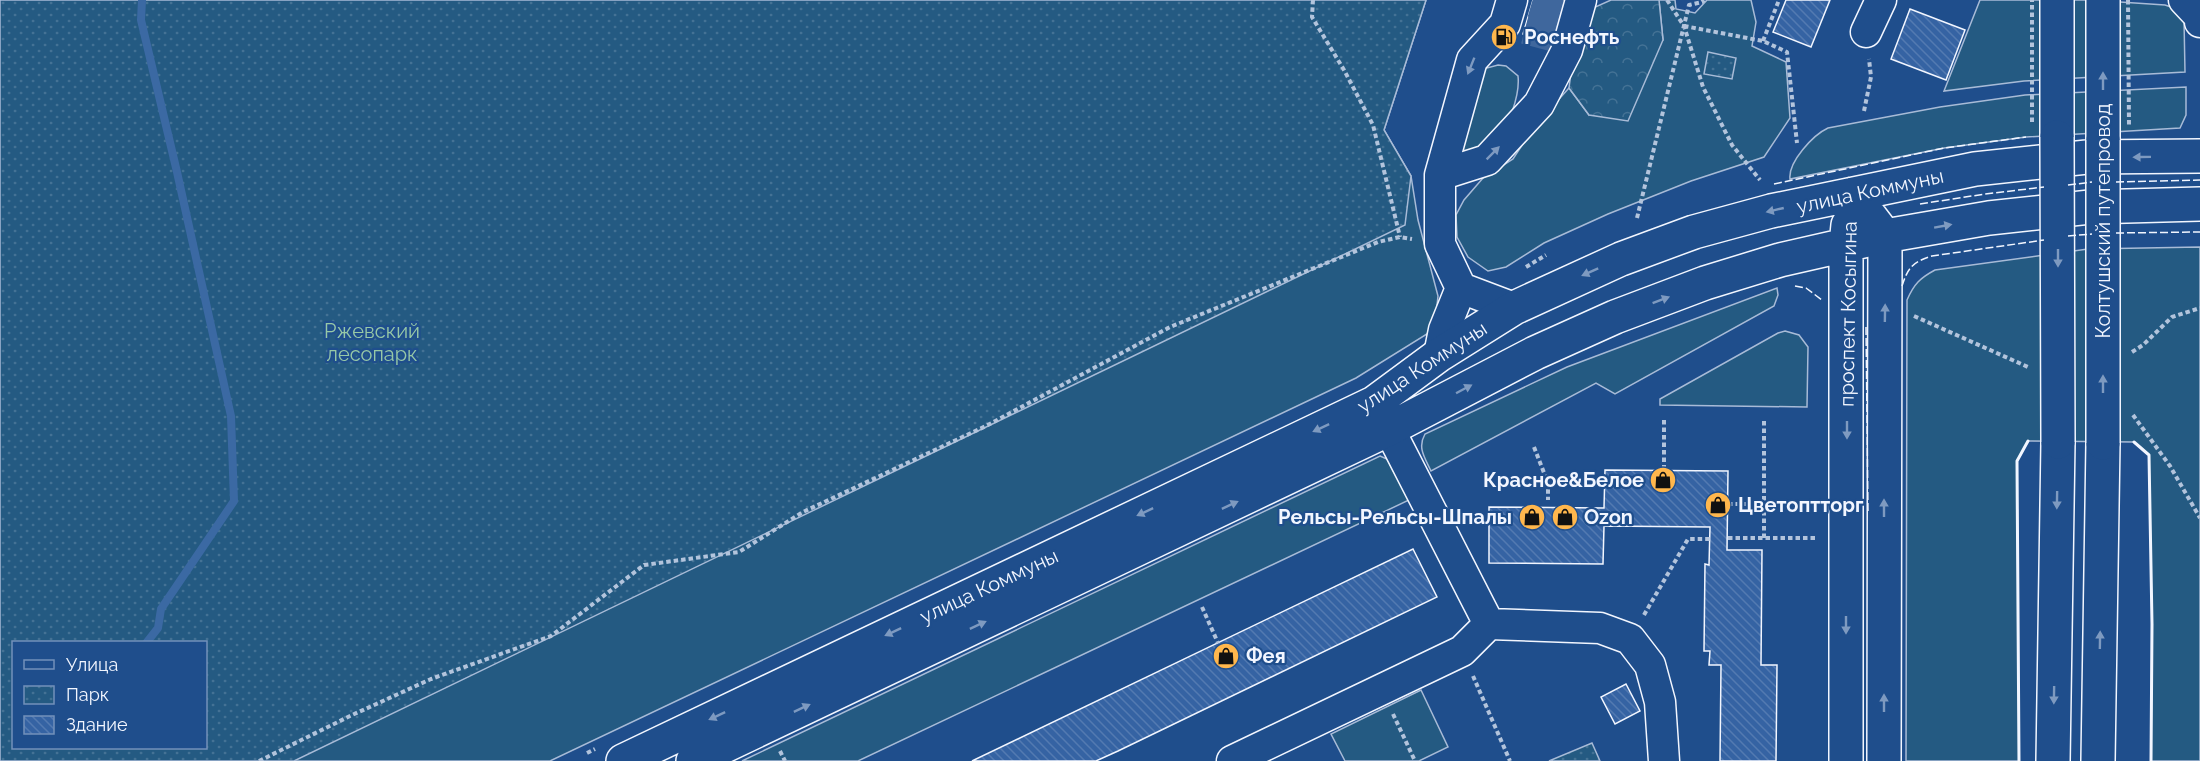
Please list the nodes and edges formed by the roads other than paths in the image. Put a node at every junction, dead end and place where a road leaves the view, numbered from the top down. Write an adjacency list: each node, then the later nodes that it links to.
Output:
1 (1881, 0): 9 (lane)
2 (2057, 0): 27 (main road, one-way to 27, bridge)
3 (2103, 0): 28 (main road, Колтушский путепровод, one-way to 3, bridge)
4 (2184, 0): 6 (lane)
5 (1519, 11): 11 (lane, one-way to 11)
6 (2200, 16): 8 (lane)
7 (1572, 21): 11 (lane, one-way to 7)
8 (2200, 22)
9 (1866, 32)
10 (2200, 154): 12 (main road, улица Коммуны, one-way to 12)
11 (1440, 175): 16 (lane)
12 (1853, 194): 14 (main road, проспект Косыгина); 15 (main road, проспект Косыгина); 17 (main road, улица Коммуны, one-way to 17)
13 (2200, 204): 14 (main road, улица Коммуны, one-way to 13)
14 (1885, 236): 15 (main road, улица Коммуны); 26 (main road, проспект Косыгина, one-way to 14)
15 (1845, 245): 19 (main road, улица Коммуны, one-way to 15); 25 (main road, проспект Косыгина, one-way to 25)
16 (1461, 288): 17 (lane); 18 (lane)
17 (1514, 308): 18 (main road, улица Коммуны)
18 (1439, 355): 21 (main road, улица Коммуны, one-way to 21)
19 (1389, 429): 20 (lane); 22 (main road, улица Коммуны, one-way to 19)
20 (1489, 624): 23 (lane); 24 (lane)
21 (644, 756)
22 (693, 761)
23 (1232, 761)
24 (1664, 761)
25 (1846, 761)
26 (1884, 761)
27 (2053, 761)
28 (2098, 761)

